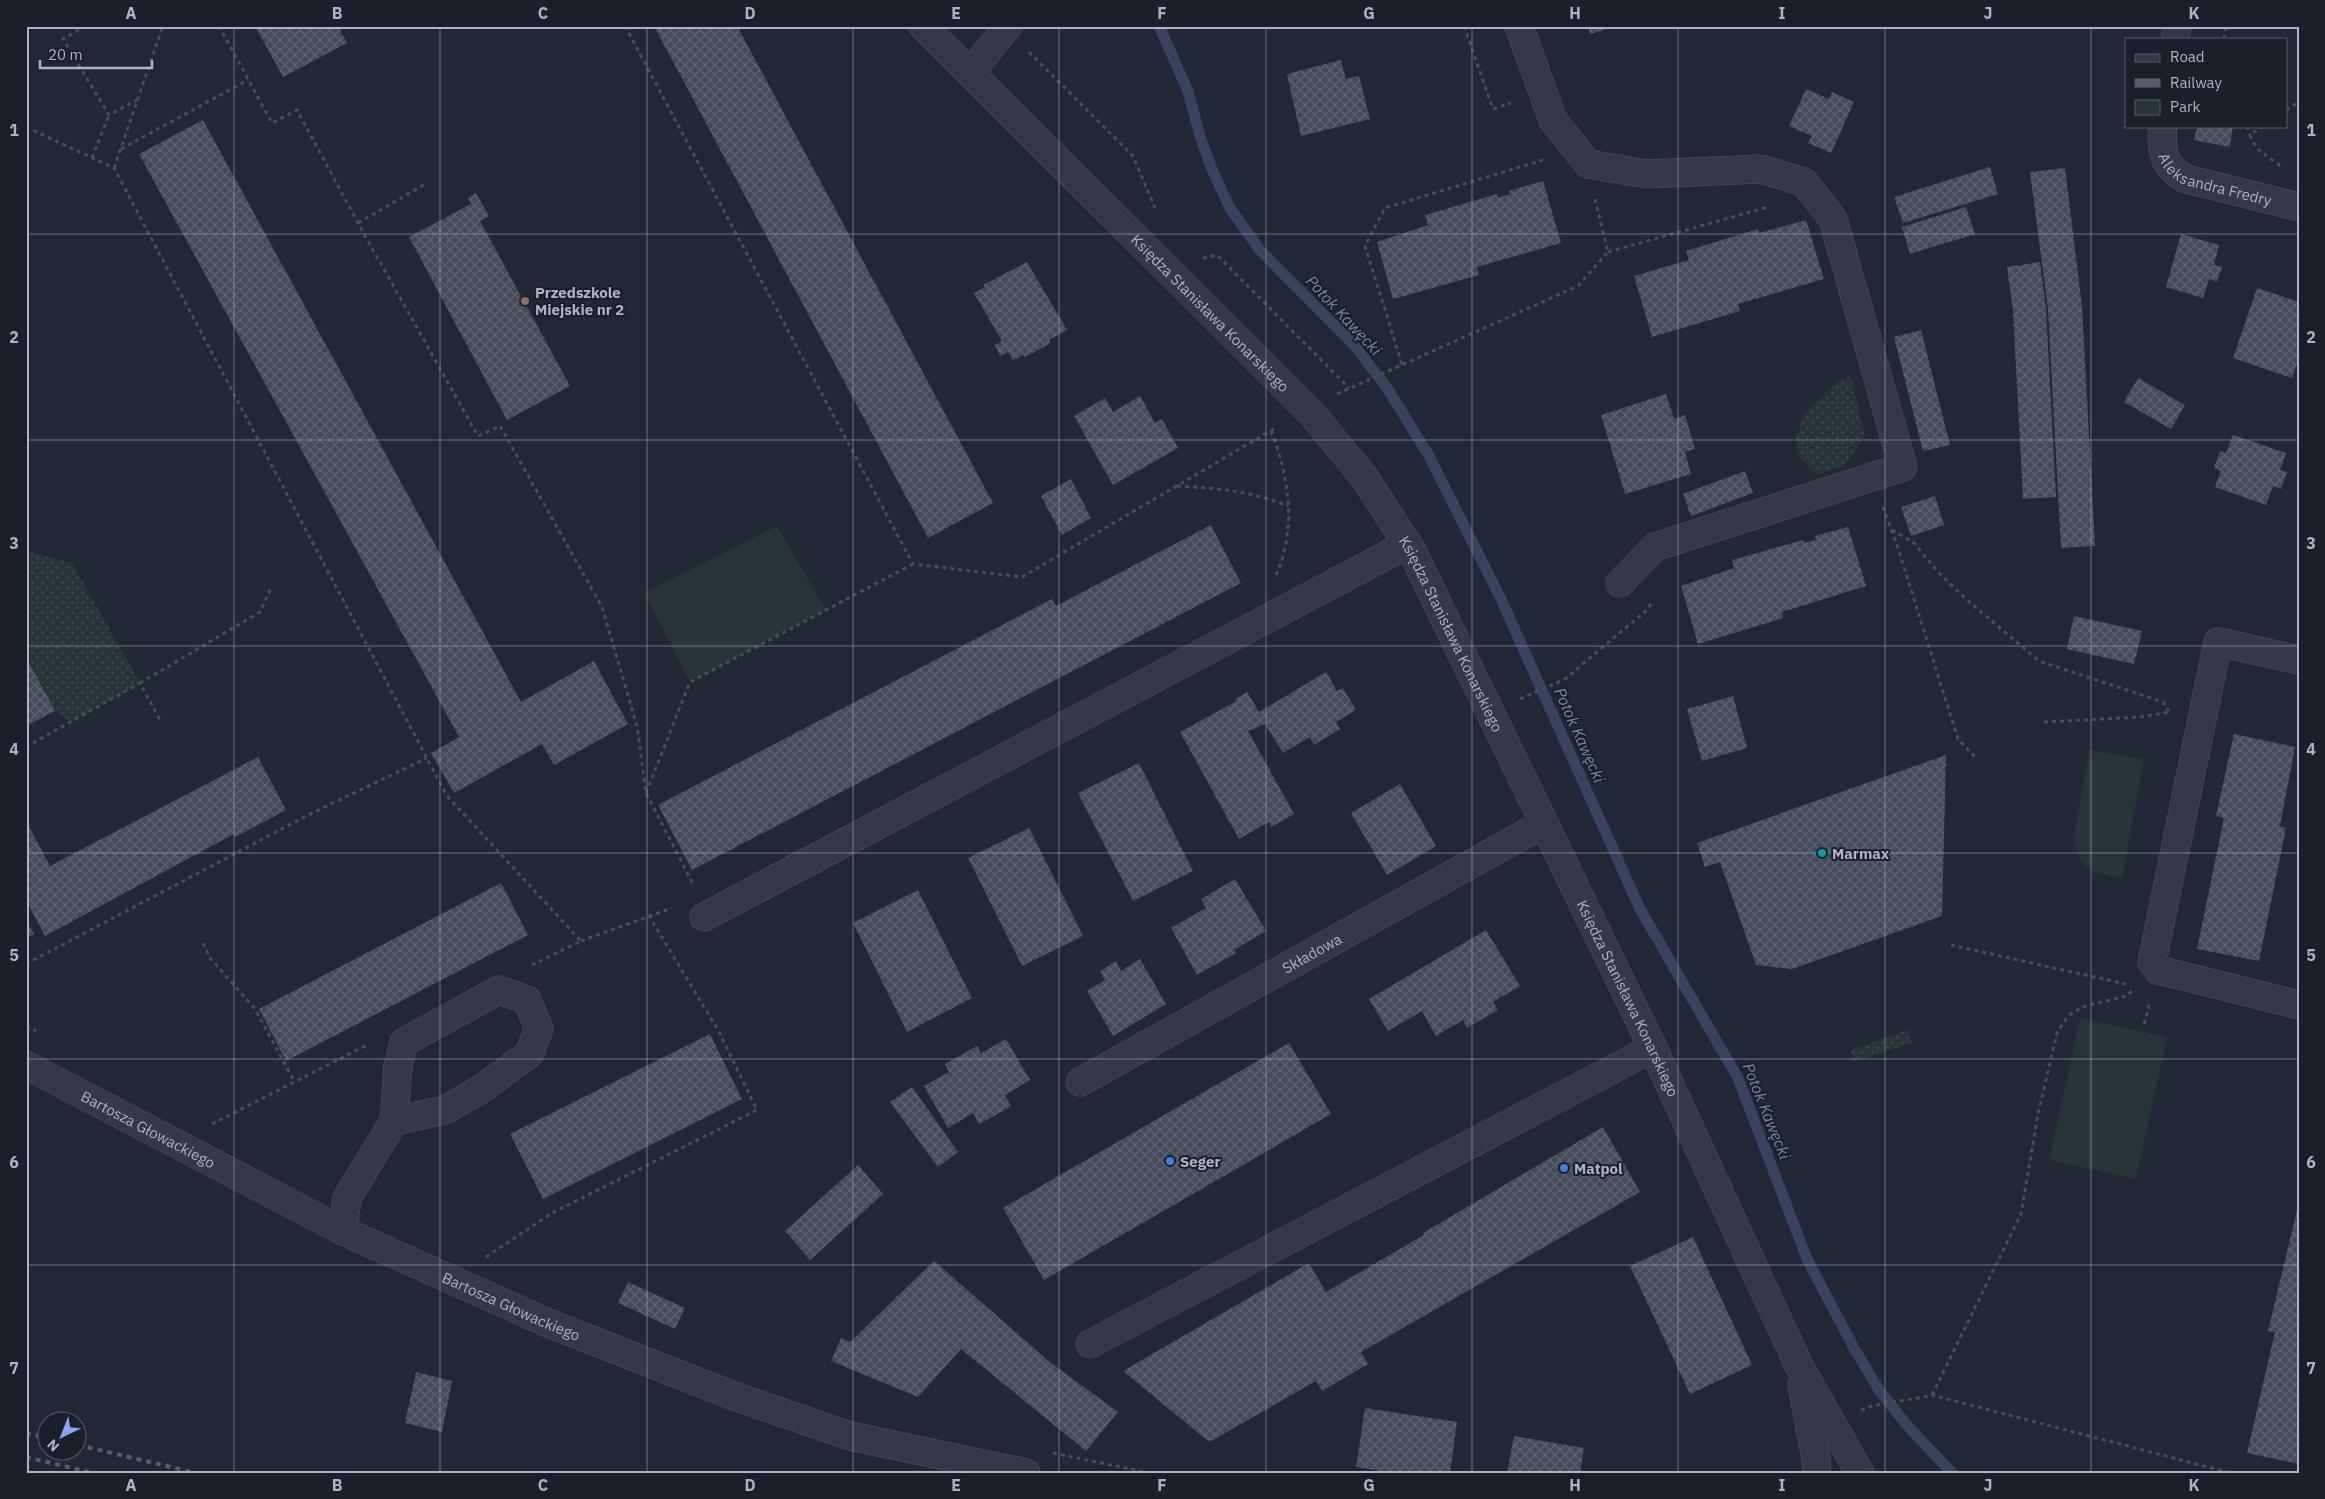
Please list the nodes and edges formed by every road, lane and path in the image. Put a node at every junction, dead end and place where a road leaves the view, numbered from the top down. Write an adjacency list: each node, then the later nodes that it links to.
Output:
1 (86, 26): 16 (path)
2 (164, 26): 12 (path)
3 (219, 26): 11 (path)
4 (624, 26): 46 (path)
5 (923, 26): 10 (street, Księdza Stanisława Konarskiego)
6 (1008, 26): 10 (street)
7 (1464, 26): 14 (path)
8 (1520, 26): 30 (street)
9 (1025, 48): 33 (path)
10 (970, 72): 45 (street, Księdza Stanisława Konarskiego)
11 (248, 80): 22 (path); 34 (path)
12 (137, 99): 16 (path); 22 (path)
13 (2299, 102): 15 (path)
14 (1512, 103)
15 (2288, 109)
16 (110, 115): 24 (path)
17 (26, 126): 24 (path)
18 (2163, 128): 32 (street, Aleksandra Fredry)
19 (2247, 128): 21 (path)
20 (2260, 128): 21 (path)
21 (2250, 135): 28 (path)
22 (121, 149): 27 (path)
23 (1540, 152): 25 (path)
24 (92, 158): 27 (path)
25 (1543, 160): 26 (path); 37 (path)
26 (1549, 167)
27 (114, 168): 58 (path)
28 (2285, 168)
29 (428, 184): 34 (path)
30 (1814, 194): 35 (path); 41 (street)
31 (1588, 195): 35 (path)
32 (2299, 206)
33 (1158, 213)
34 (358, 222): 60 (path)
35 (1608, 252): 37 (path)
36 (1201, 259): 39 (path)
37 (1402, 364): 38 (path)
38 (1362, 382)
39 (1349, 388)
40 (1282, 423): 42 (path)
41 (1871, 477): 44 (path); 47 (street)
42 (1176, 486): 43 (path); 46 (path)
43 (1288, 506)
44 (1892, 530): 53 (path); 59 (path)
45 (1408, 544): 61 (street, Księdza Stanisława Konarskiego); 63 (street)
46 (913, 564): 60 (path)
47 (1620, 582)
48 (271, 588): 51 (path)
49 (2299, 660): 54 (street)
50 (1566, 679): 52 (path)
51 (140, 683): 55 (path); 57 (path)
52 (1518, 700)
53 (2170, 712): 54 (path); 56 (path)
54 (2202, 720): 70 (street)
55 (161, 722)
56 (2044, 722)
57 (26, 747)
58 (427, 758): 66 (path); 67 (path)
59 (1976, 758)
60 (646, 793): 63 (path)
61 (1543, 824): 74 (street, Księdza Stanisława Konarskiego); 77 (street, Składowa)
62 (649, 916): 81 (path)
63 (704, 918)
64 (203, 943): 76 (path)
65 (1951, 945): 68 (path)
66 (26, 964)
67 (527, 967)
68 (2131, 985)
69 (2139, 987): 84 (path)
70 (2299, 1005)
71 (26, 1026): 72 (path)
72 (43, 1035)
73 (375, 1042): 76 (path)
74 (1653, 1048): 82 (street); 83 (street, Księdza Stanisława Konarskiego)
75 (26, 1065): 80 (street, Bartosza Głowackiego)
76 (294, 1081): 79 (path)
77 (1080, 1082)
78 (394, 1121): 78 (street); 80 (street)
79 (214, 1131)
80 (343, 1231): 87 (street, Bartosza Głowackiego)
81 (492, 1262)
82 (1090, 1344)
83 (1799, 1366): 89 (street, Księdza Stanisława Konarskiego); 90 (street, Księdza Stanisława Konarskiego)
84 (1932, 1395): 85 (path); 91 (path)
85 (1871, 1406)
86 (1045, 1451): 88 (path)
87 (1026, 1473)
88 (1150, 1473)
89 (1817, 1473)
90 (1860, 1473)
91 (2231, 1473)

